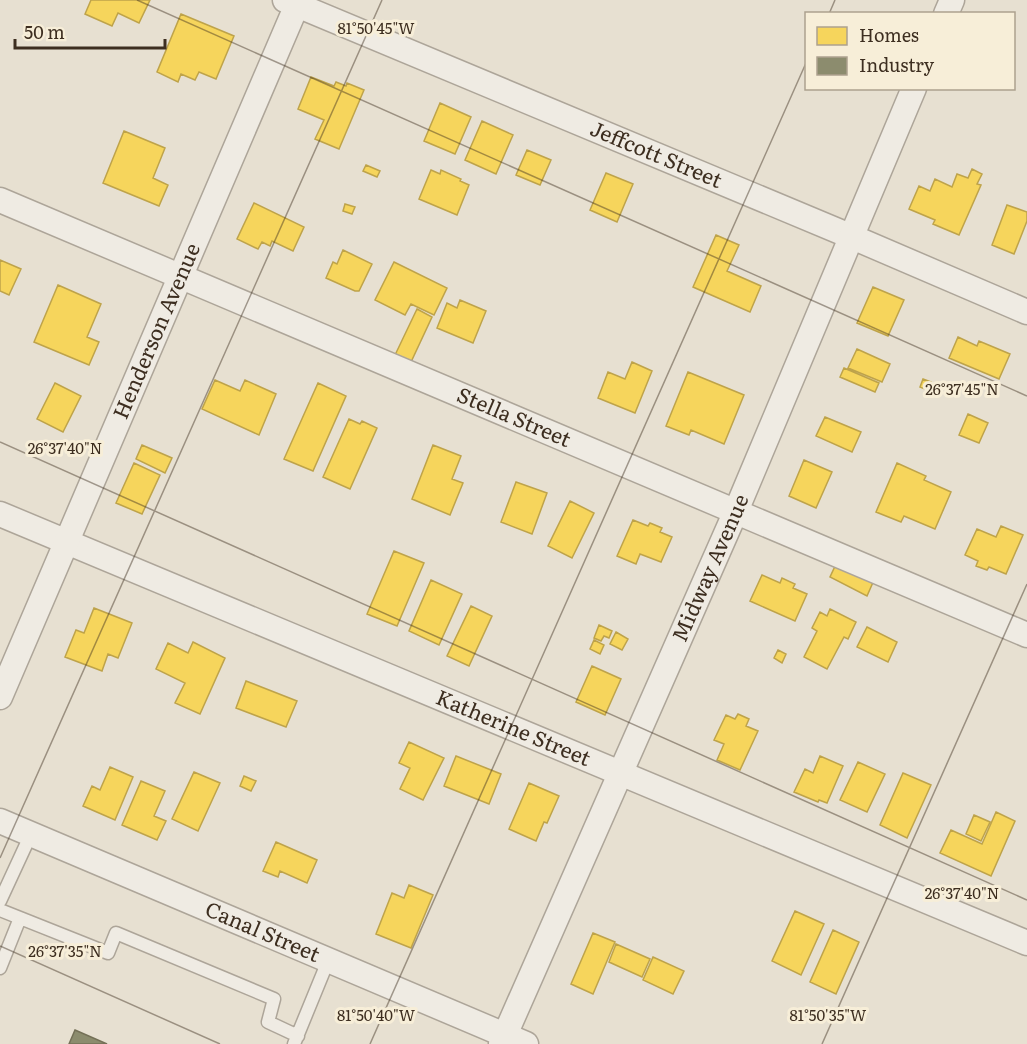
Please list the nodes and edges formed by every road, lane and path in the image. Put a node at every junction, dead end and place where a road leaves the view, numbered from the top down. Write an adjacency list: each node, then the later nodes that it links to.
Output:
1 (294, 2): 4 (street, Jeffcott Street); 5 (street, Henderson Avenue)
2 (913, 90): 4 (street, Midway Avenue)
3 (0, 200): 5 (street, Stella Street)
4 (850, 236): 6 (street, Jeffcott Street); 7 (street, Midway Avenue)
5 (181, 275): 7 (street, Stella Street); 9 (street, Henderson Avenue)
6 (1027, 312)
7 (736, 512): 10 (street, Stella Street); 12 (street, Midway Avenue)
8 (0, 514): 9 (street, Katherine Street)
9 (66, 542): 11 (street, Henderson Avenue); 12 (street, Katherine Street)
10 (1027, 635)
11 (0, 697)
12 (622, 774): 18 (street, Katherine Street); 22 (street, Midway Avenue)
13 (0, 821): 14 (street, Canal Street)
14 (31, 834): 15 (lane); 19 (street, Canal Street)
15 (0, 901)
16 (0, 910): 17 (lane)
17 (20, 918): 20 (lane); 21 (lane)
18 (1027, 943)
19 (328, 961): 21 (lane); 22 (street, Canal Street)
20 (0, 968)
21 (297, 1041)
22 (511, 1041)

